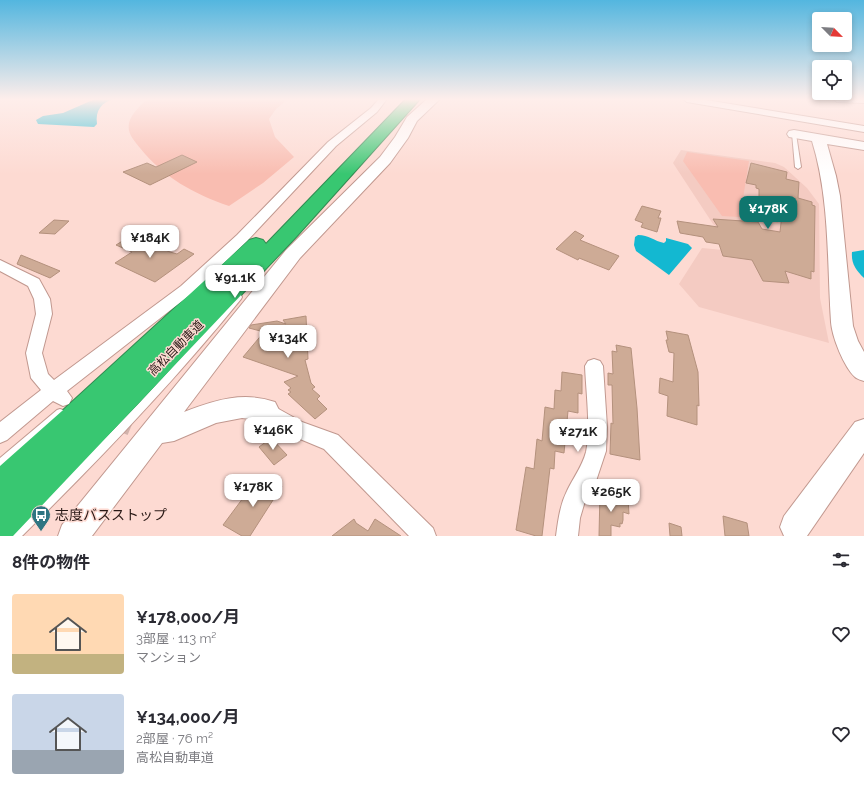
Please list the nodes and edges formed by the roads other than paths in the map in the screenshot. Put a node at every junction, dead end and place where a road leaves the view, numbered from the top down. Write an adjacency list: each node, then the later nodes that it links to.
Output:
1 (357, 124): 18 (street)
2 (376, 124): 14 (highway, 高松自動車道)
3 (390, 124): 12 (highway, 高松自動車道)
4 (409, 124): 20 (street)
5 (792, 124): 8 (street)
6 (836, 124): 7 (street)
7 (864, 129)
8 (794, 134): 9 (street); 11 (lane)
9 (818, 138): 10 (street); 17 (street)
10 (864, 146)
11 (798, 168)
12 (289, 233): 25 (highway, 高松自動車道); 27 (lane)
13 (0, 265): 18 (street)
14 (236, 265): 15 (lane); 24 (highway, 高松自動車道)
15 (142, 343)
16 (594, 366): 30 (street)
17 (864, 371)
18 (60, 399): 22 (street); 23 (lane)
19 (266, 410): 20 (street); 29 (street)
20 (146, 430): 28 (street)
21 (864, 431): 26 (street)
22 (0, 434)
23 (0, 465)
24 (0, 488)
25 (0, 524)
26 (797, 531)
27 (14, 536)
28 (73, 536)
29 (425, 536)
30 (567, 536)

